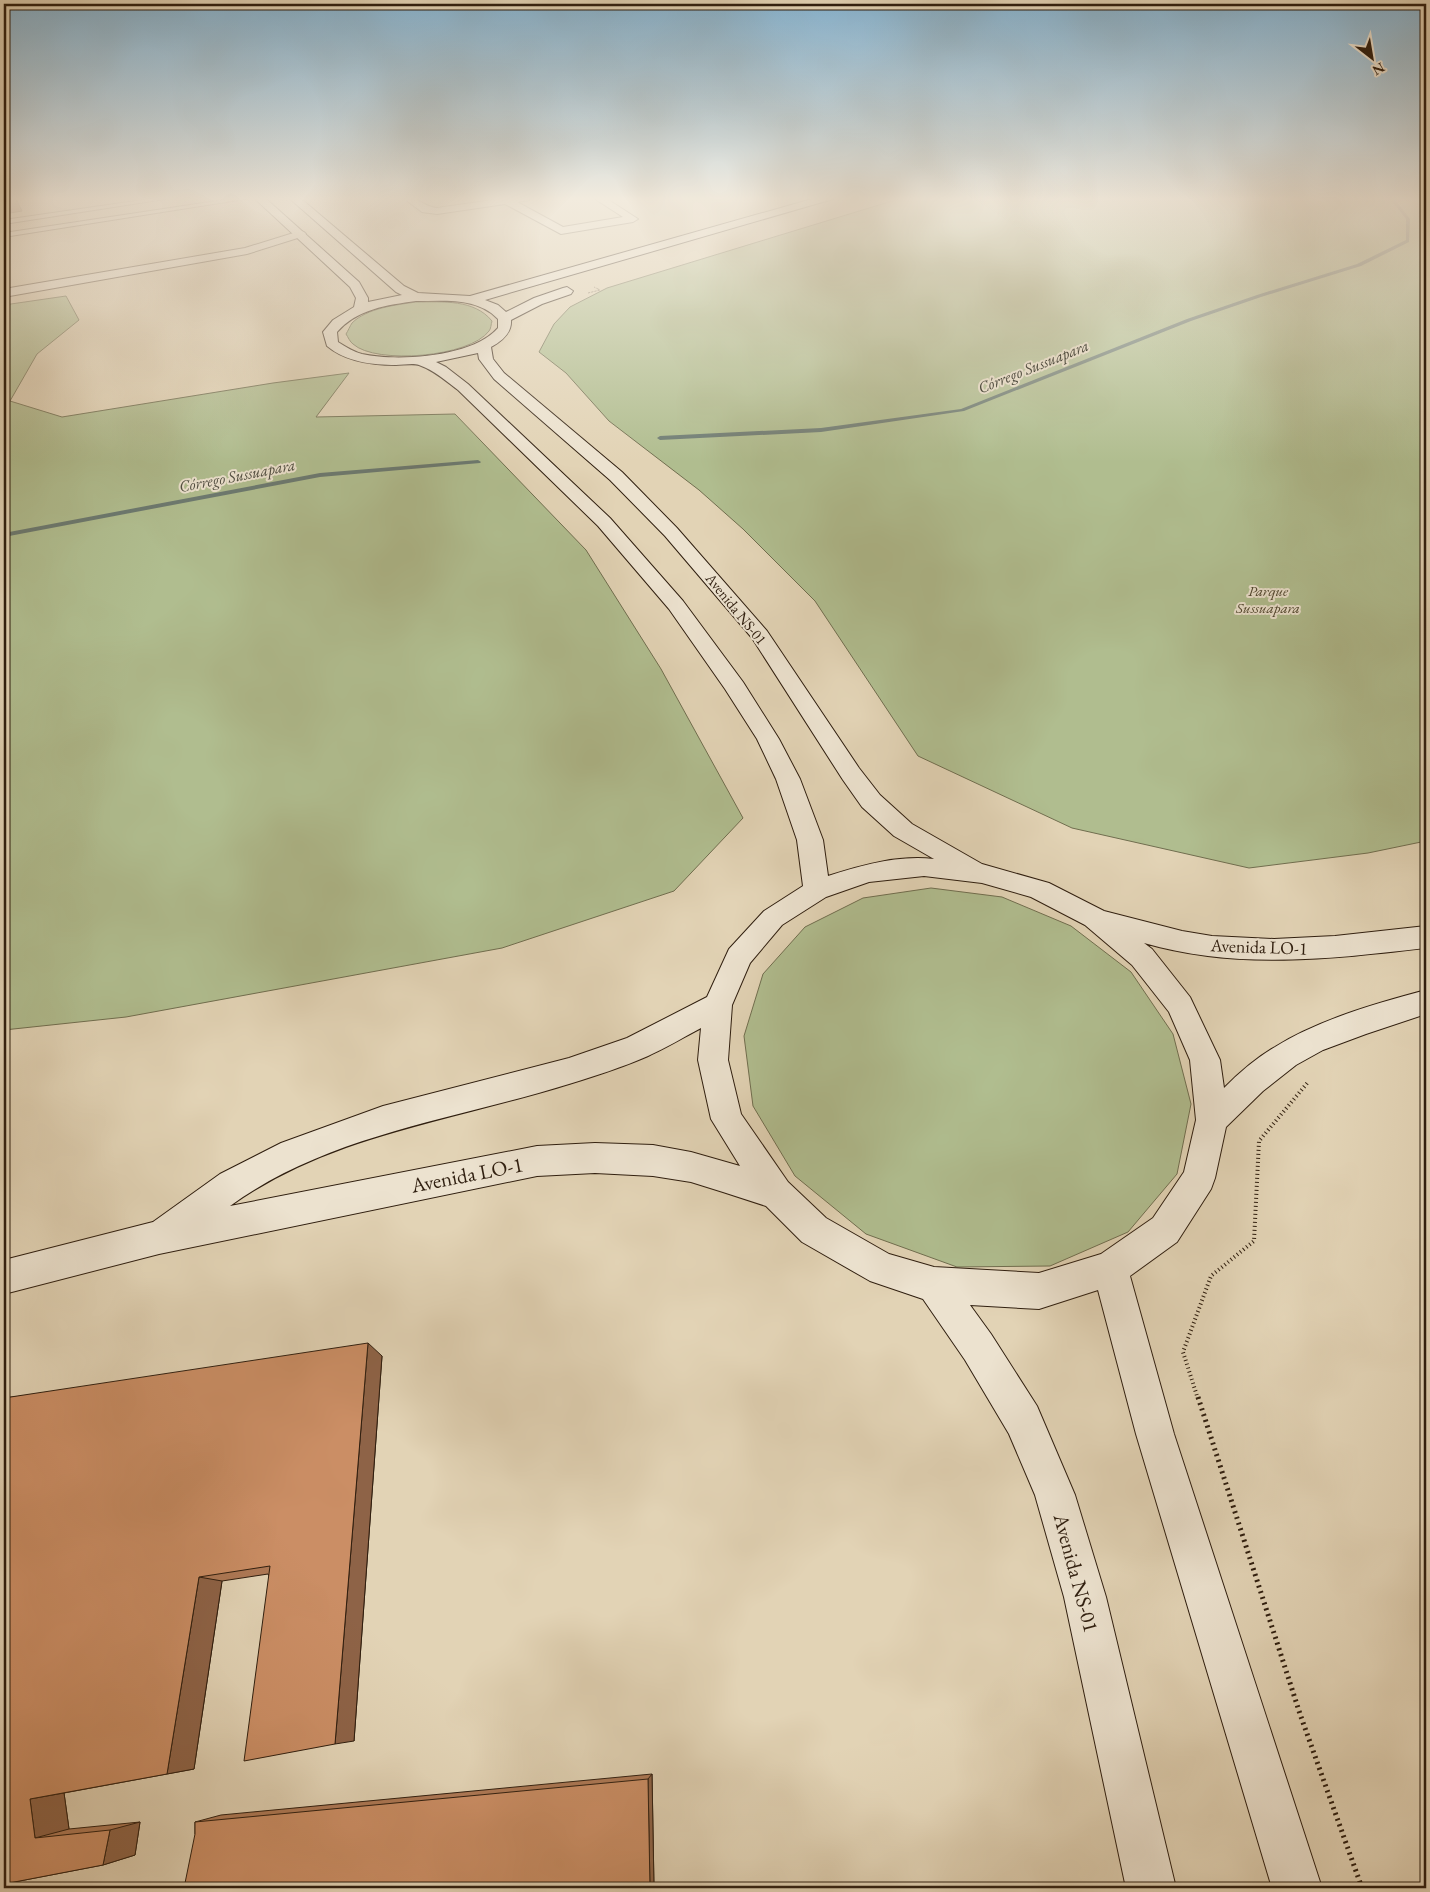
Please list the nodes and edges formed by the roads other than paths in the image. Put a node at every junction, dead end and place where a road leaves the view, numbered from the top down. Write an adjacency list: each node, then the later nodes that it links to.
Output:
1 (44, 285): 6 (street)
2 (355, 285): 9 (street)
3 (396, 285): 7 (street)
4 (521, 285): 8 (street)
5 (589, 285): 10 (street)
6 (4, 292)
7 (416, 297): 8 (street); 9 (street)
8 (469, 300): 10 (street)
9 (360, 309): 12 (street)
10 (504, 318): 11 (street)
11 (484, 346): 12 (street); 13 (street, Avenida NS-01)
12 (422, 361): 14 (street)
13 (982, 873): 14 (street); 15 (street)
14 (817, 890): 18 (street)
15 (1094, 918): 16 (street, Avenida LO-1); 19 (street)
16 (1426, 937)
17 (1426, 1002): 19 (street)
18 (718, 1005): 20 (street); 21 (street, Avenida LO-1)
19 (1212, 1120): 22 (street)
20 (776, 1194): 21 (street, Avenida LO-1); 24 (street)
21 (159, 1237): 23 (street, Avenida LO-1)
22 (1110, 1270): 24 (street); 26 (street)
23 (4, 1278)
24 (934, 1285): 25 (street, Avenida NS-01)
25 (1151, 1888)
26 (1296, 1888)

